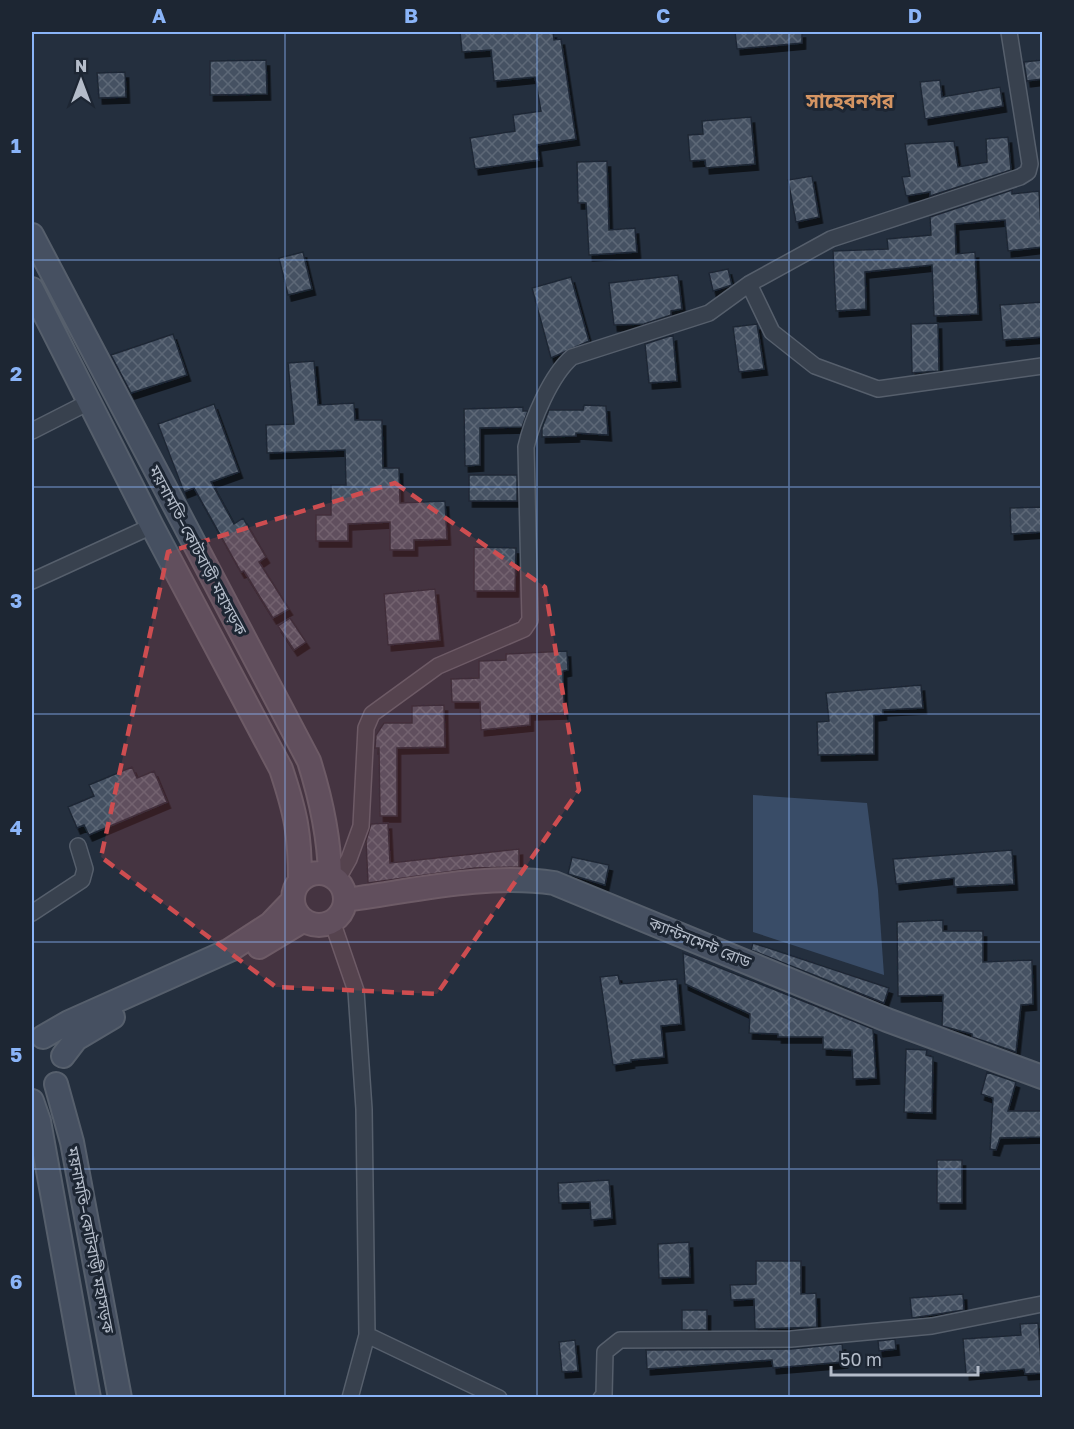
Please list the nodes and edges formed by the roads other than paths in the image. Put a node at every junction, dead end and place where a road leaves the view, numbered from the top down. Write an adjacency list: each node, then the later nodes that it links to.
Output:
1 (1009, 32): 3 (street)
2 (32, 235): 11 (main road, ময়নামতি–কোটবাড়ী মহাসড়ক)
3 (749, 284): 5 (street); 11 (street)
4 (32, 289): 6 (main road, ময়নামতি–কোটবাড়ী মহাসড়ক)
5 (1042, 366)
6 (88, 402): 7 (street); 8 (main road, ময়নামতি–কোটবাড়ী মহাসড়ক)
7 (32, 431)
8 (152, 526): 9 (street); 12 (main road, ময়নামতি–কোটবাড়ী মহাসড়ক)
9 (32, 581)
10 (78, 846): 13 (street)
11 (337, 885): 12 (main road); 15 (main road); 18 (main road, ক্যান্টনমেন্ট রোড)
12 (296, 891): 14 (main road, ময়নামতি–কোটবাড়ী মহাসড়ক); 16 (main road)
13 (32, 913)
14 (304, 920): 15 (main road); 17 (main road, ময়নামতি–কোটবাড়ী মহাসড়ক)
15 (332, 921): 23 (street)
16 (37, 1037): 17 (main road)
17 (63, 1056): 19 (main road, ময়নামতি–কোটবাড়ী মহাসড়ক)
18 (1042, 1077)
19 (56, 1084): 20 (main road); 25 (main road, ময়নামতি–কোটবাড়ী মহাসড়ক)
20 (32, 1092)
21 (32, 1101): 24 (main road, ময়নামতি–কোটবাড়ী মহাসড়ক)
22 (1042, 1304): 28 (street)
23 (367, 1335): 26 (street); 27 (street)
24 (89, 1398)
25 (120, 1398)
26 (350, 1398)
27 (499, 1398)
28 (601, 1398)

